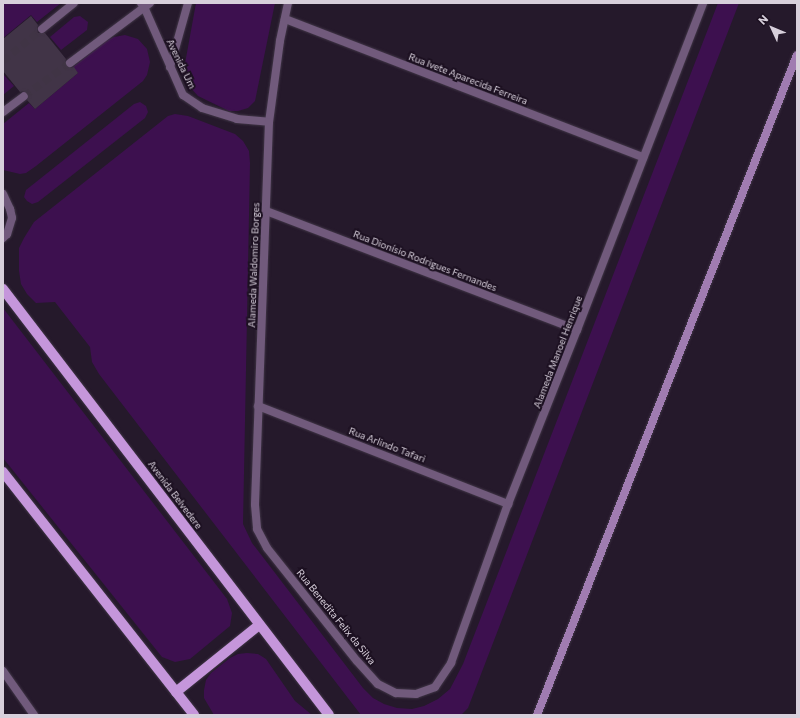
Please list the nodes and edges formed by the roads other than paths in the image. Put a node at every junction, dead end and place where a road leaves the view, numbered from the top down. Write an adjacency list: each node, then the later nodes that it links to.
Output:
1 (74, 3): 7 (street)
2 (188, 3): 10 (street)
3 (288, 3): 6 (street, Alameda Waldomiro Borges)
4 (703, 3): 14 (street, Alameda Manoel Henrique)
5 (146, 5): 9 (street); 10 (street, Avenida Um)
6 (285, 19): 13 (street, Alameda Waldomiro Borges); 14 (street, Rua Ivete Aparecida Ferreira)
7 (42, 29)
8 (797, 55): 33 (street)
9 (70, 63)
10 (170, 67): 13 (street, Avenida Um)
11 (24, 96): 12 (street)
12 (3, 112)
13 (269, 122): 16 (street, Alameda Waldomiro Borges)
14 (643, 157): 19 (street, Alameda Manoel Henrique)
15 (3, 194): 17 (street)
16 (266, 212): 19 (street, Rua Dionísio Rodrigues Fernandes); 20 (street, Alameda Waldomiro Borges)
17 (3, 238)
18 (3, 289): 24 (main road, Avenida Belvedere)
19 (577, 330): 22 (street, Alameda Manoel Henrique)
20 (258, 406): 22 (street, Rua Arlindo Tafari); 23 (street, Alameda Waldomiro Borges)
21 (3, 472): 26 (main road)
22 (508, 504): 27 (street, Alameda Manoel Henrique)
23 (257, 529): 27 (street, Rua Benedita Felix da Silva)
24 (259, 626): 26 (main road); 32 (main road, Avenida Belvedere)
25 (3, 670): 28 (street)
26 (176, 692): 31 (main road)
27 (416, 694)
28 (21, 696): 29 (street); 30 (street)
29 (27, 715)
30 (34, 715)
31 (194, 715)
32 (329, 715)
33 (537, 715)

